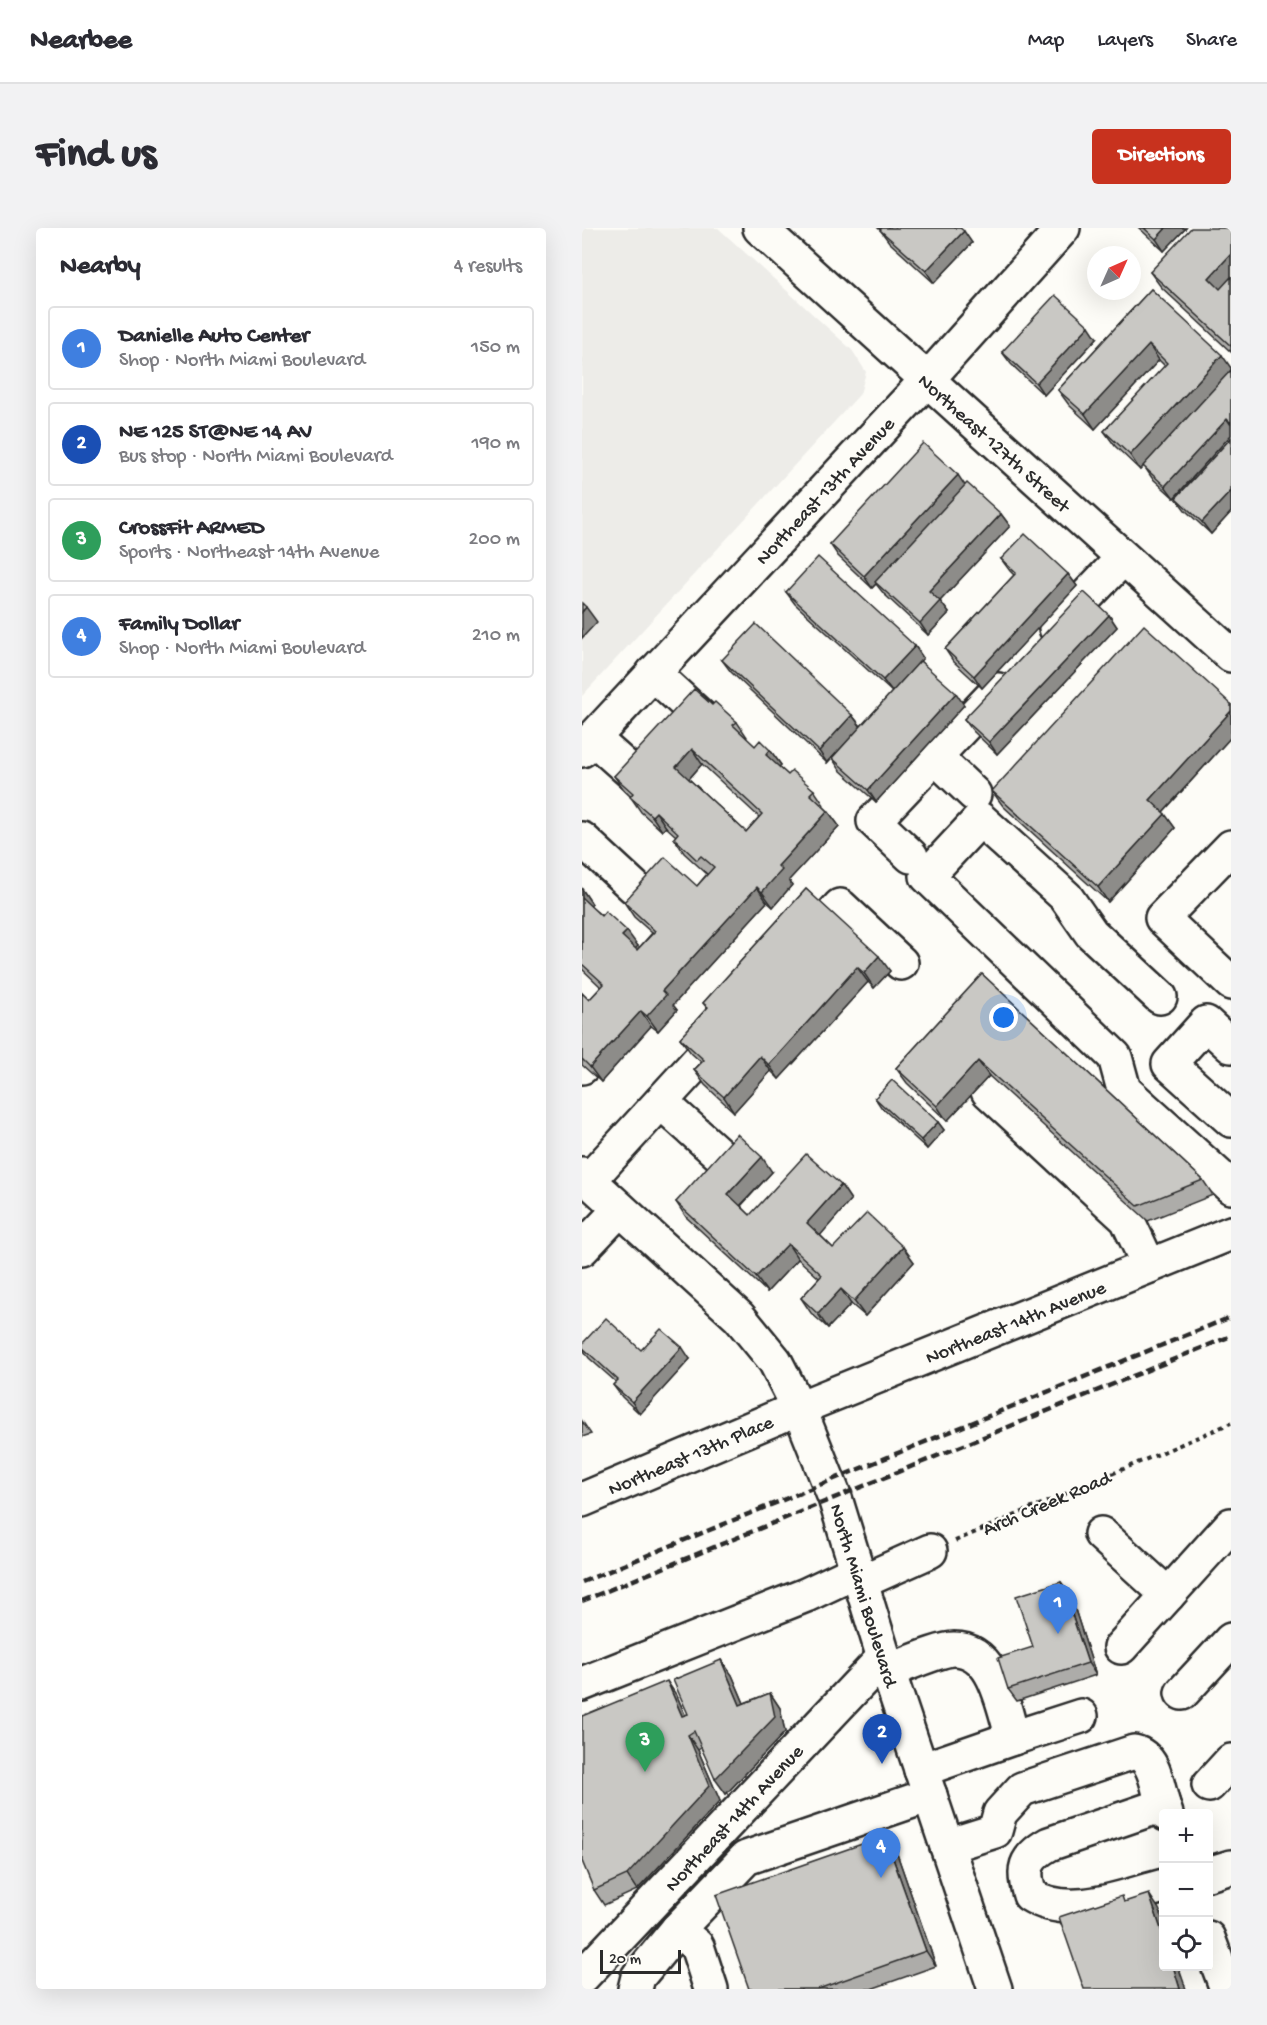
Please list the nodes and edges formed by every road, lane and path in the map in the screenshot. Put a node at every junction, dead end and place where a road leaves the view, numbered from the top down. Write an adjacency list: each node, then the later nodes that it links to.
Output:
1 (760, 228): 3 (street, Northeast 127th Street)
2 (1063, 228): 3 (street, Northeast 13th Avenue)
3 (927, 381): 4 (street, Northeast 127th Street); 6 (street, Northeast 13th Avenue)
4 (1123, 558): 5 (street, Northeast 127th Street); 9 (street)
5 (1231, 654)
6 (653, 673): 7 (street, Northeast 13th Avenue); 8 (street)
7 (588, 744): 11 (street)
8 (740, 752)
9 (935, 757): 10 (street); 14 (street)
10 (974, 794)
11 (678, 814)
12 (582, 838): 15 (street)
13 (1231, 847): 18 (street)
14 (911, 856)
15 (634, 887)
16 (830, 917): 17 (street)
17 (901, 963)
18 (1231, 983)
19 (1160, 997): 29 (street)
20 (582, 1028): 23 (street)
21 (1231, 1046): 26 (street)
22 (699, 1060): 25 (street)
23 (582, 1067)
24 (988, 1091): 33 (street)
25 (661, 1102): 27 (street); 28 (street)
26 (1231, 1120)
27 (721, 1156)
28 (585, 1177): 30 (street, North Miami Boulevard)
29 (1231, 1187)
30 (620, 1209): 32 (street); 34 (street, North Miami Boulevard)
31 (1231, 1233): 33 (street, Northeast 14th Avenue)
32 (582, 1249)
33 (1149, 1266): 34 (street, Northeast 14th Avenue)
34 (799, 1408): 36 (street, Northeast 13th Place); 40 (street, North Miami Boulevard)
35 (1231, 1423): 39 (path, Arch Creek Road)
36 (582, 1500)
37 (1231, 1525): 41 (street)
38 (1101, 1534): 41 (street)
39 (930, 1551): 40 (street)
40 (859, 1577): 44 (street, North Miami Boulevard); 45 (street)
41 (1168, 1595): 43 (street)
42 (1231, 1640): 46 (street)
43 (1121, 1647)
44 (886, 1664): 48 (street); 50 (street, North Miami Boulevard); 59 (street, Northeast 14th Avenue)
45 (582, 1684)
46 (1182, 1693)
47 (1081, 1716): 48 (street)
48 (1013, 1738): 50 (street)
49 (1231, 1761): 51 (street)
50 (926, 1783): 54 (street, North Miami Boulevard); 58 (street)
51 (1209, 1785)
52 (1165, 1809): 54 (street)
53 (1159, 1811): 57 (street)
54 (947, 1846): 63 (street, North Miami Boulevard)
55 (1231, 1867): 56 (street)
56 (1213, 1873)
57 (1159, 1887)
58 (677, 1930): 61 (street); 65 (street)
59 (624, 1932): 61 (street); 62 (street, Northeast 14th Avenue)
60 (1213, 1949): 66 (street)
61 (653, 1959): 64 (street)
62 (582, 1977)
63 (993, 1988)
64 (635, 1989)
65 (711, 1989)
66 (1227, 1989)

